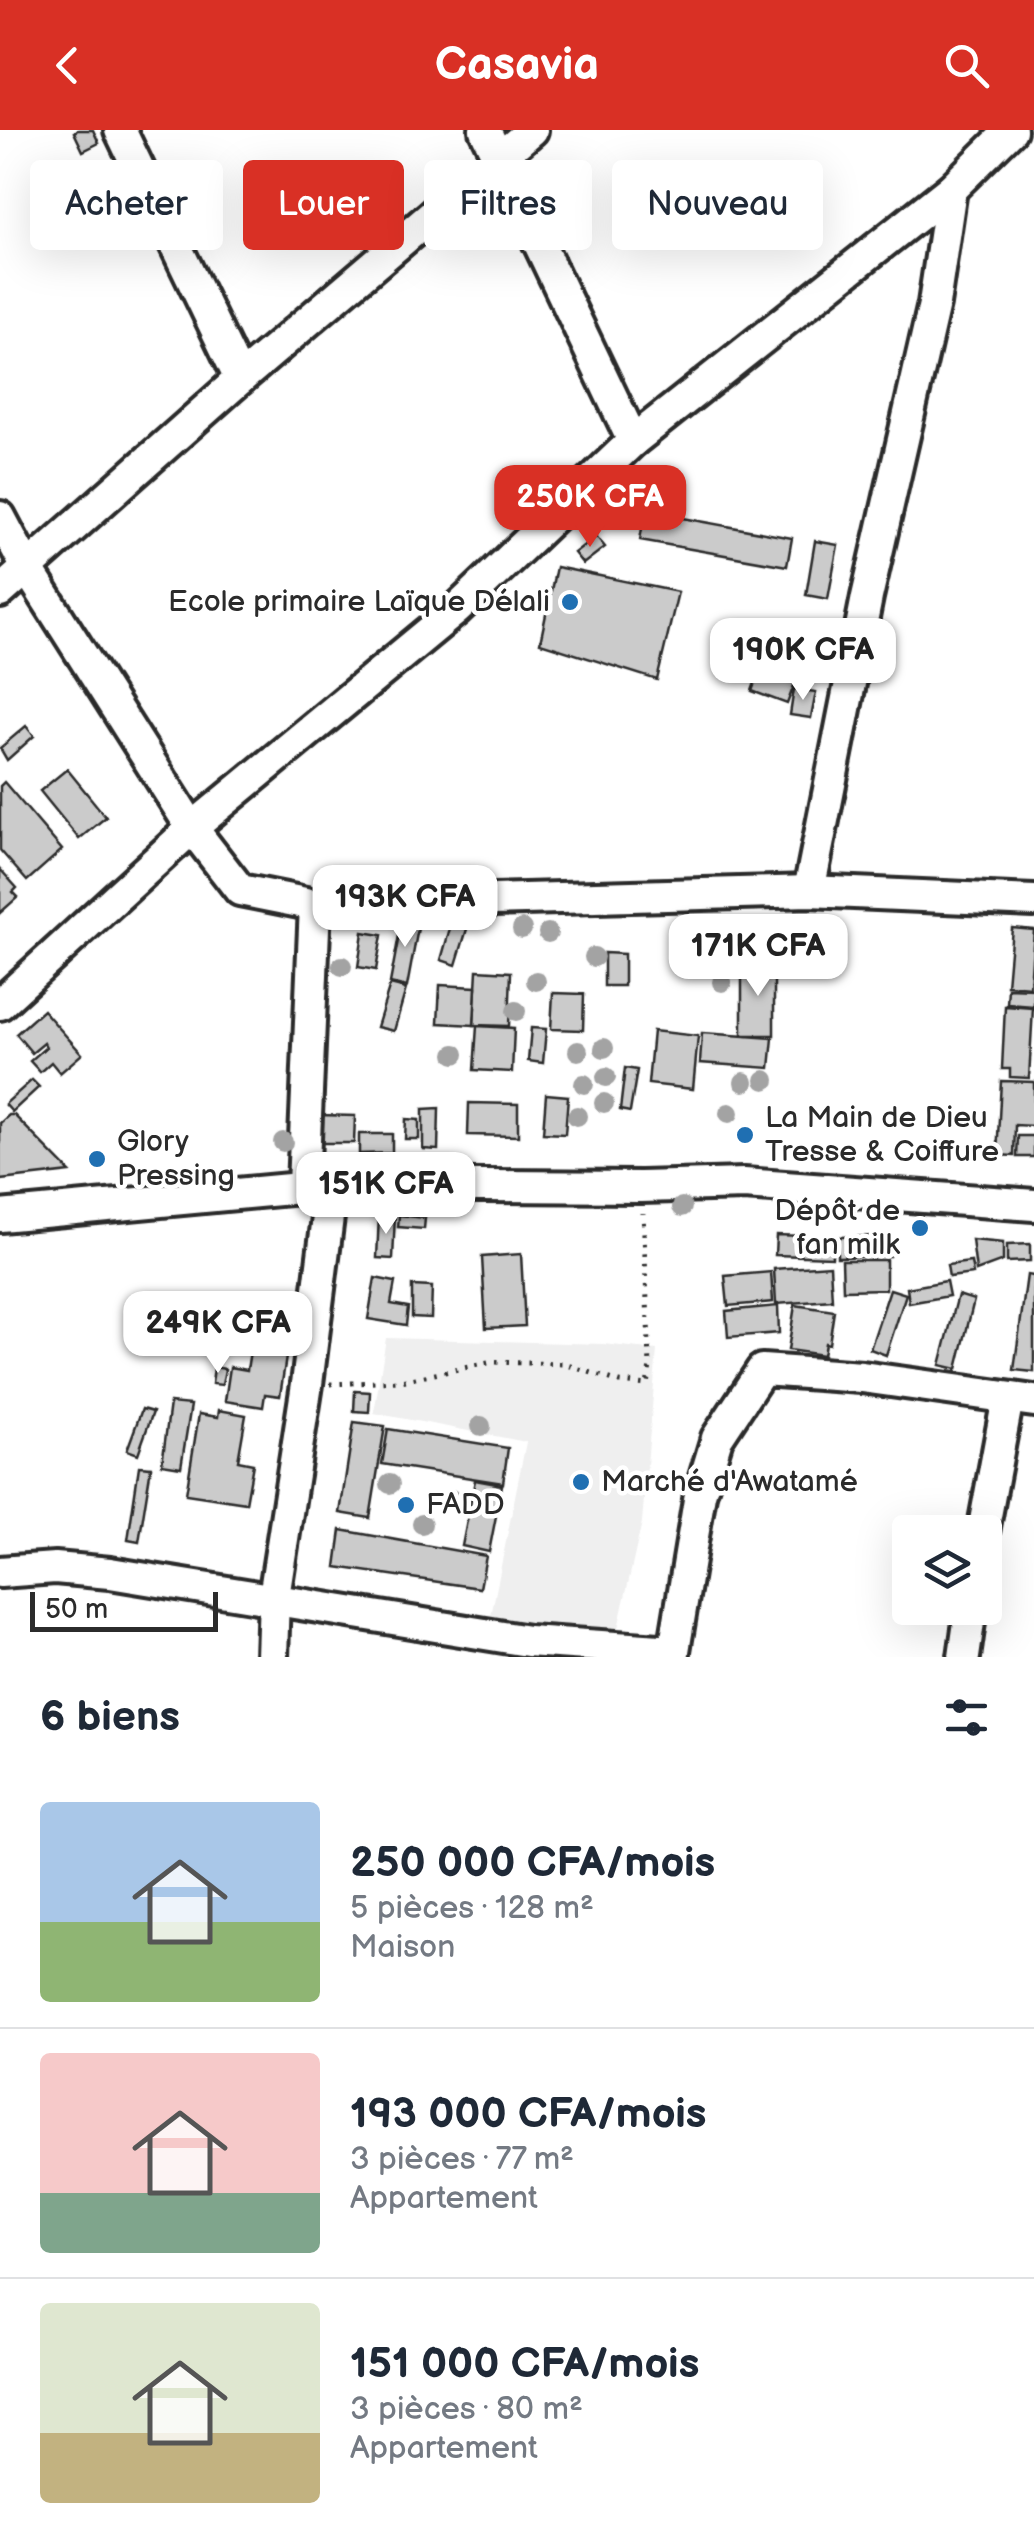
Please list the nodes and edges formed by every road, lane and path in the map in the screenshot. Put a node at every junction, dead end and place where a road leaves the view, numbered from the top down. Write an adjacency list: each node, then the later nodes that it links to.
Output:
1 (120, 130): 7 (street)
2 (485, 130): 5 (street)
3 (532, 130): 5 (street)
4 (1011, 130): 6 (street)
5 (499, 158): 7 (street); 8 (street)
6 (951, 189): 8 (street); 13 (street)
7 (240, 380): 10 (street)
8 (633, 441): 12 (street)
9 (0, 517): 10 (street)
10 (28, 568): 11 (street); 12 (street)
11 (0, 592)
12 (192, 828): 15 (street); 16 (street)
13 (810, 891): 14 (street); 15 (street)
14 (1034, 901)
15 (315, 904): 17 (street)
16 (0, 1004)
17 (318, 1185): 18 (street); 20 (street); 21 (street)
18 (642, 1188): 19 (street); 21 (path)
19 (1034, 1204)
20 (0, 1216)
21 (308, 1384): 25 (street)
22 (1021, 1400): 23 (street); 27 (street)
23 (988, 1515)
24 (0, 1572): 25 (street)
25 (274, 1597): 27 (street); 28 (street)
26 (969, 1625): 29 (street)
27 (673, 1654)
28 (272, 1657)
29 (964, 1657)

